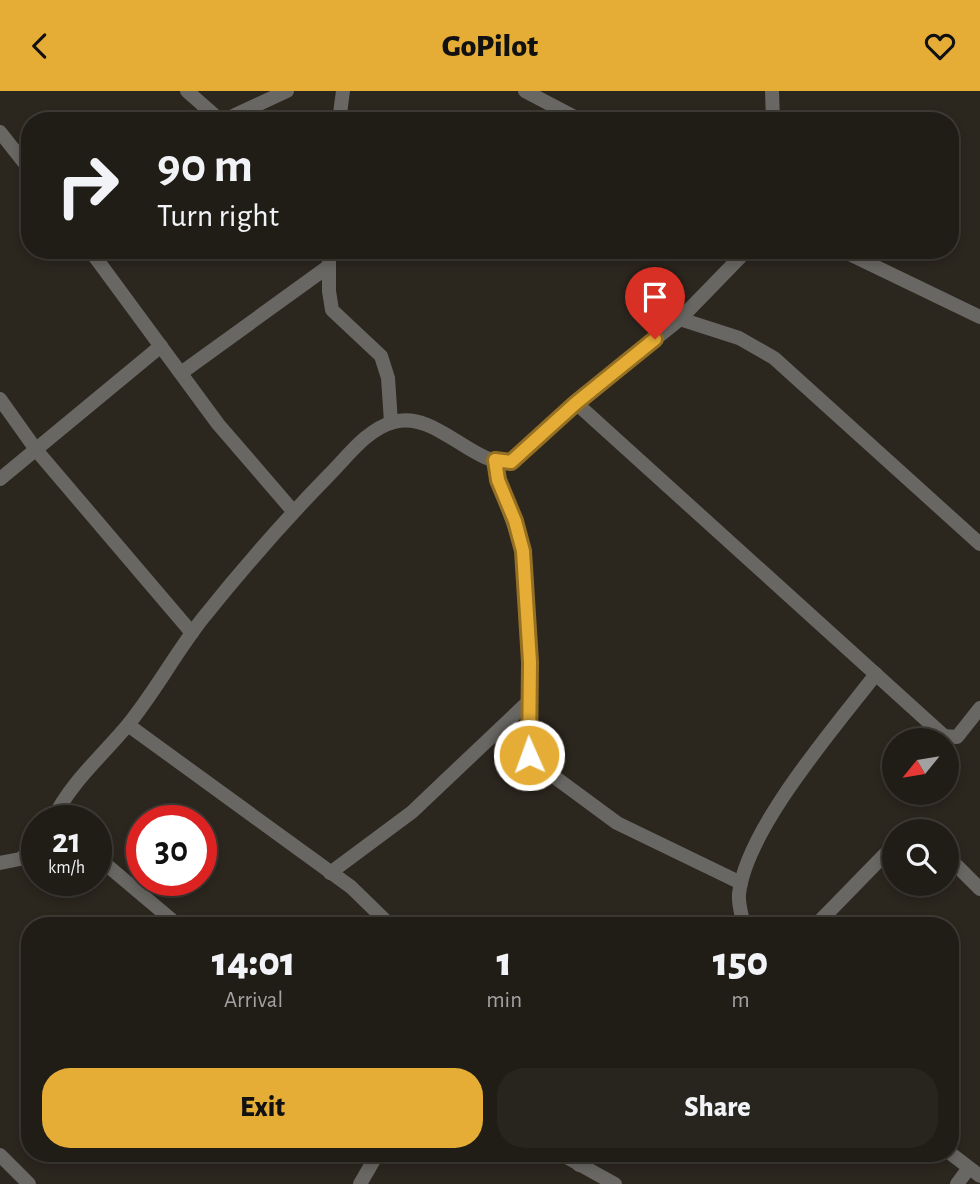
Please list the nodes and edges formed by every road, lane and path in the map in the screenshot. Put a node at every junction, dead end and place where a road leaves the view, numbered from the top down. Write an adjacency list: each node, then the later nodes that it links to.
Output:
1 (187, 91): 6 (street)
2 (287, 91): 7 (street)
3 (343, 91): 8 (street)
4 (525, 91): 9 (street)
5 (772, 91): 10 (street)
6 (211, 112)
7 (241, 112)
8 (340, 112)
9 (565, 112)
10 (773, 112)
11 (0, 132): 12 (street)
12 (21, 159)
13 (97, 259): 20 (street)
14 (329, 259): 17 (street)
15 (738, 259): 19 (street)
16 (860, 259): 18 (street)
17 (329, 266): 21 (street); 24 (street)
18 (980, 317)
19 (680, 319): 23 (street); 29 (street)
20 (161, 346): 21 (street); 25 (street)
21 (181, 373): 28 (street)
22 (0, 399): 25 (street)
23 (576, 403): 26 (street); 31 (street)
24 (391, 422): 26 (street); 28 (street)
25 (37, 451): 27 (street); 30 (street)
26 (495, 460): 32 (street)
27 (0, 479)
28 (293, 511): 30 (street)
29 (980, 544)
30 (192, 633): 34 (street)
31 (876, 674): 33 (street); 42 (street)
32 (529, 701): 41 (street); 42 (street)
33 (980, 708)
34 (128, 725): 35 (street); 41 (street)
35 (60, 805)
36 (882, 857): 47 (street)
37 (21, 858): 38 (street)
38 (0, 863)
39 (959, 868): 43 (street)
40 (112, 869): 44 (street)
41 (330, 873): 45 (street)
42 (741, 883): 46 (street)
43 (980, 889)
44 (168, 917)
45 (380, 917)
46 (742, 917)
47 (824, 917)
48 (0, 1155): 55 (street)
49 (959, 1160): 54 (street)
50 (372, 1162): 56 (street)
51 (574, 1162): 53 (street)
52 (583, 1162): 53 (street)
53 (579, 1165): 57 (street)
54 (975, 1172): 58 (street)
55 (26, 1183)
56 (360, 1184)
57 (615, 1184)
58 (957, 1184)

